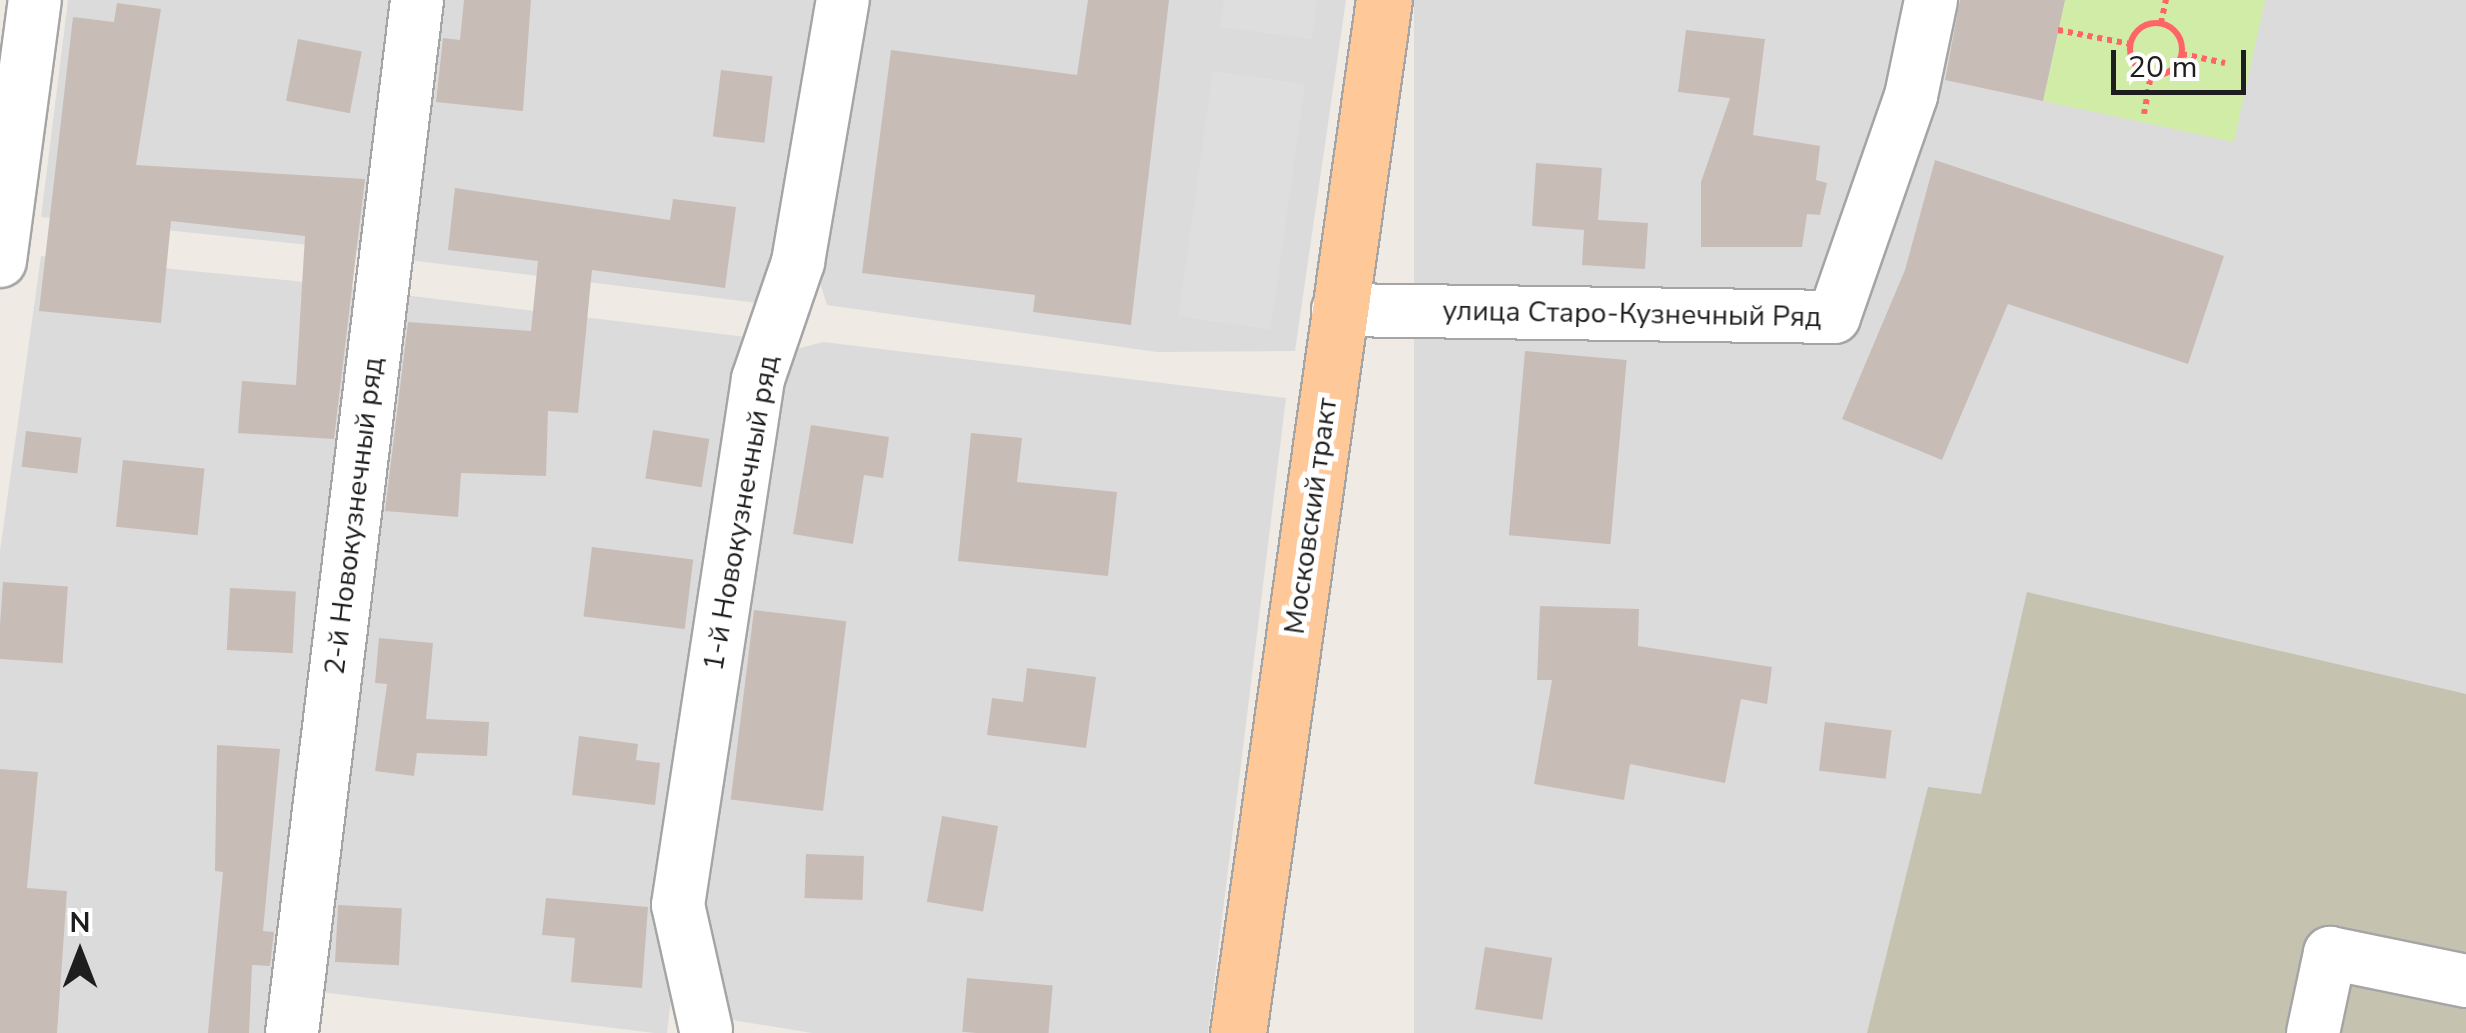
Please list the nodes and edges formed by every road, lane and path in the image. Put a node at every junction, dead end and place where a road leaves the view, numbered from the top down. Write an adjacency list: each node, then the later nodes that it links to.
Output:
1 (35, 0): 14 (street)
2 (418, 0): 18 (street, 2-й Новокузнечный ряд)
3 (843, 0): 17 (street, 1-й Новокузнечный ряд)
4 (1384, 0): 15 (main road, Московский тракт)
5 (1930, 0): 15 (street, улица Старо-Кузнечный Ряд)
6 (2166, 0): 7 (path)
7 (2162, 23): 9 (path); 10 (path)
8 (2058, 30): 9 (path)
9 (2130, 44): 12 (path)
10 (2182, 54): 11 (path); 12 (path)
11 (2225, 63)
12 (2151, 74): 13 (path)
13 (2144, 114)
14 (0, 261)
15 (1338, 310): 19 (main road, Московский тракт)
16 (2466, 981): 20 (street)
17 (706, 1030)
18 (292, 1033)
19 (1238, 1033)
20 (2312, 1033)

